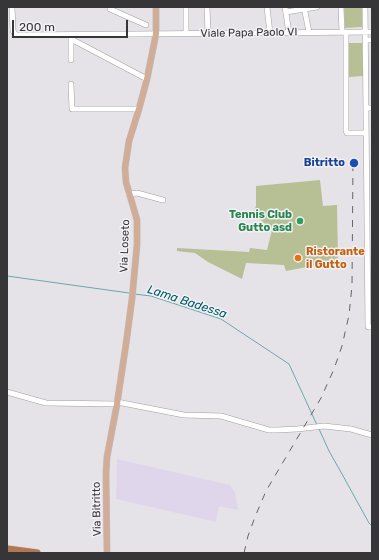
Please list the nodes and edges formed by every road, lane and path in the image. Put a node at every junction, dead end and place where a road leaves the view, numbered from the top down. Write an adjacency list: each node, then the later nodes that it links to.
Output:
1 (12, 7): 12 (street)
2 (155, 7): 23 (main road, Via Loseto)
3 (186, 7): 18 (street)
4 (207, 7): 19 (street)
5 (267, 7): 20 (street)
6 (317, 7): 9 (street)
7 (341, 7): 15 (street)
8 (365, 7): 16 (street)
9 (305, 8): 11 (street); 14 (street)
10 (110, 9): 13 (street)
11 (285, 10): 21 (street)
12 (10, 21): 22 (street, Viale Papa Paolo VI)
13 (146, 25)
14 (309, 32): 15 (street, Viale Papa Paolo VI); 21 (street, Viale Papa Paolo VI)
15 (344, 32): 16 (street, Viale Papa Paolo VI); 31 (street)
16 (365, 32): 17 (street, Viale Papa Paolo VI); 24 (street)
17 (372, 32)
18 (186, 33): 19 (street, Viale Papa Paolo VI); 23 (street, Viale Papa Paolo VI)
19 (208, 33): 20 (street, Viale Papa Paolo VI)
20 (270, 33): 21 (street, Viale Papa Paolo VI)
21 (289, 33)
22 (71, 37): 23 (street, Viale Papa Paolo VI); 26 (street); 27 (street)
23 (156, 37): 27 (main road, Via Loseto)
24 (365, 40): 25 (street); 30 (street)
25 (372, 40)
26 (71, 60)
27 (147, 79): 29 (main road, Via Loseto)
28 (71, 84): 29 (street)
29 (139, 109): 33 (main road, Via Loseto)
30 (370, 109): 31 (street)
31 (366, 133): 32 (street)
32 (369, 189): 35 (street)
33 (129, 194): 34 (street); 37 (main road, Via Loseto)
34 (163, 200)
35 (370, 328)
36 (7, 392): 37 (street)
37 (117, 403): 38 (street); 39 (main road, Via Loseto)
38 (372, 435)
39 (106, 464): 42 (main road, Via Bitritto)
40 (7, 549): 41 (highway)
41 (37, 553)
42 (107, 553)

